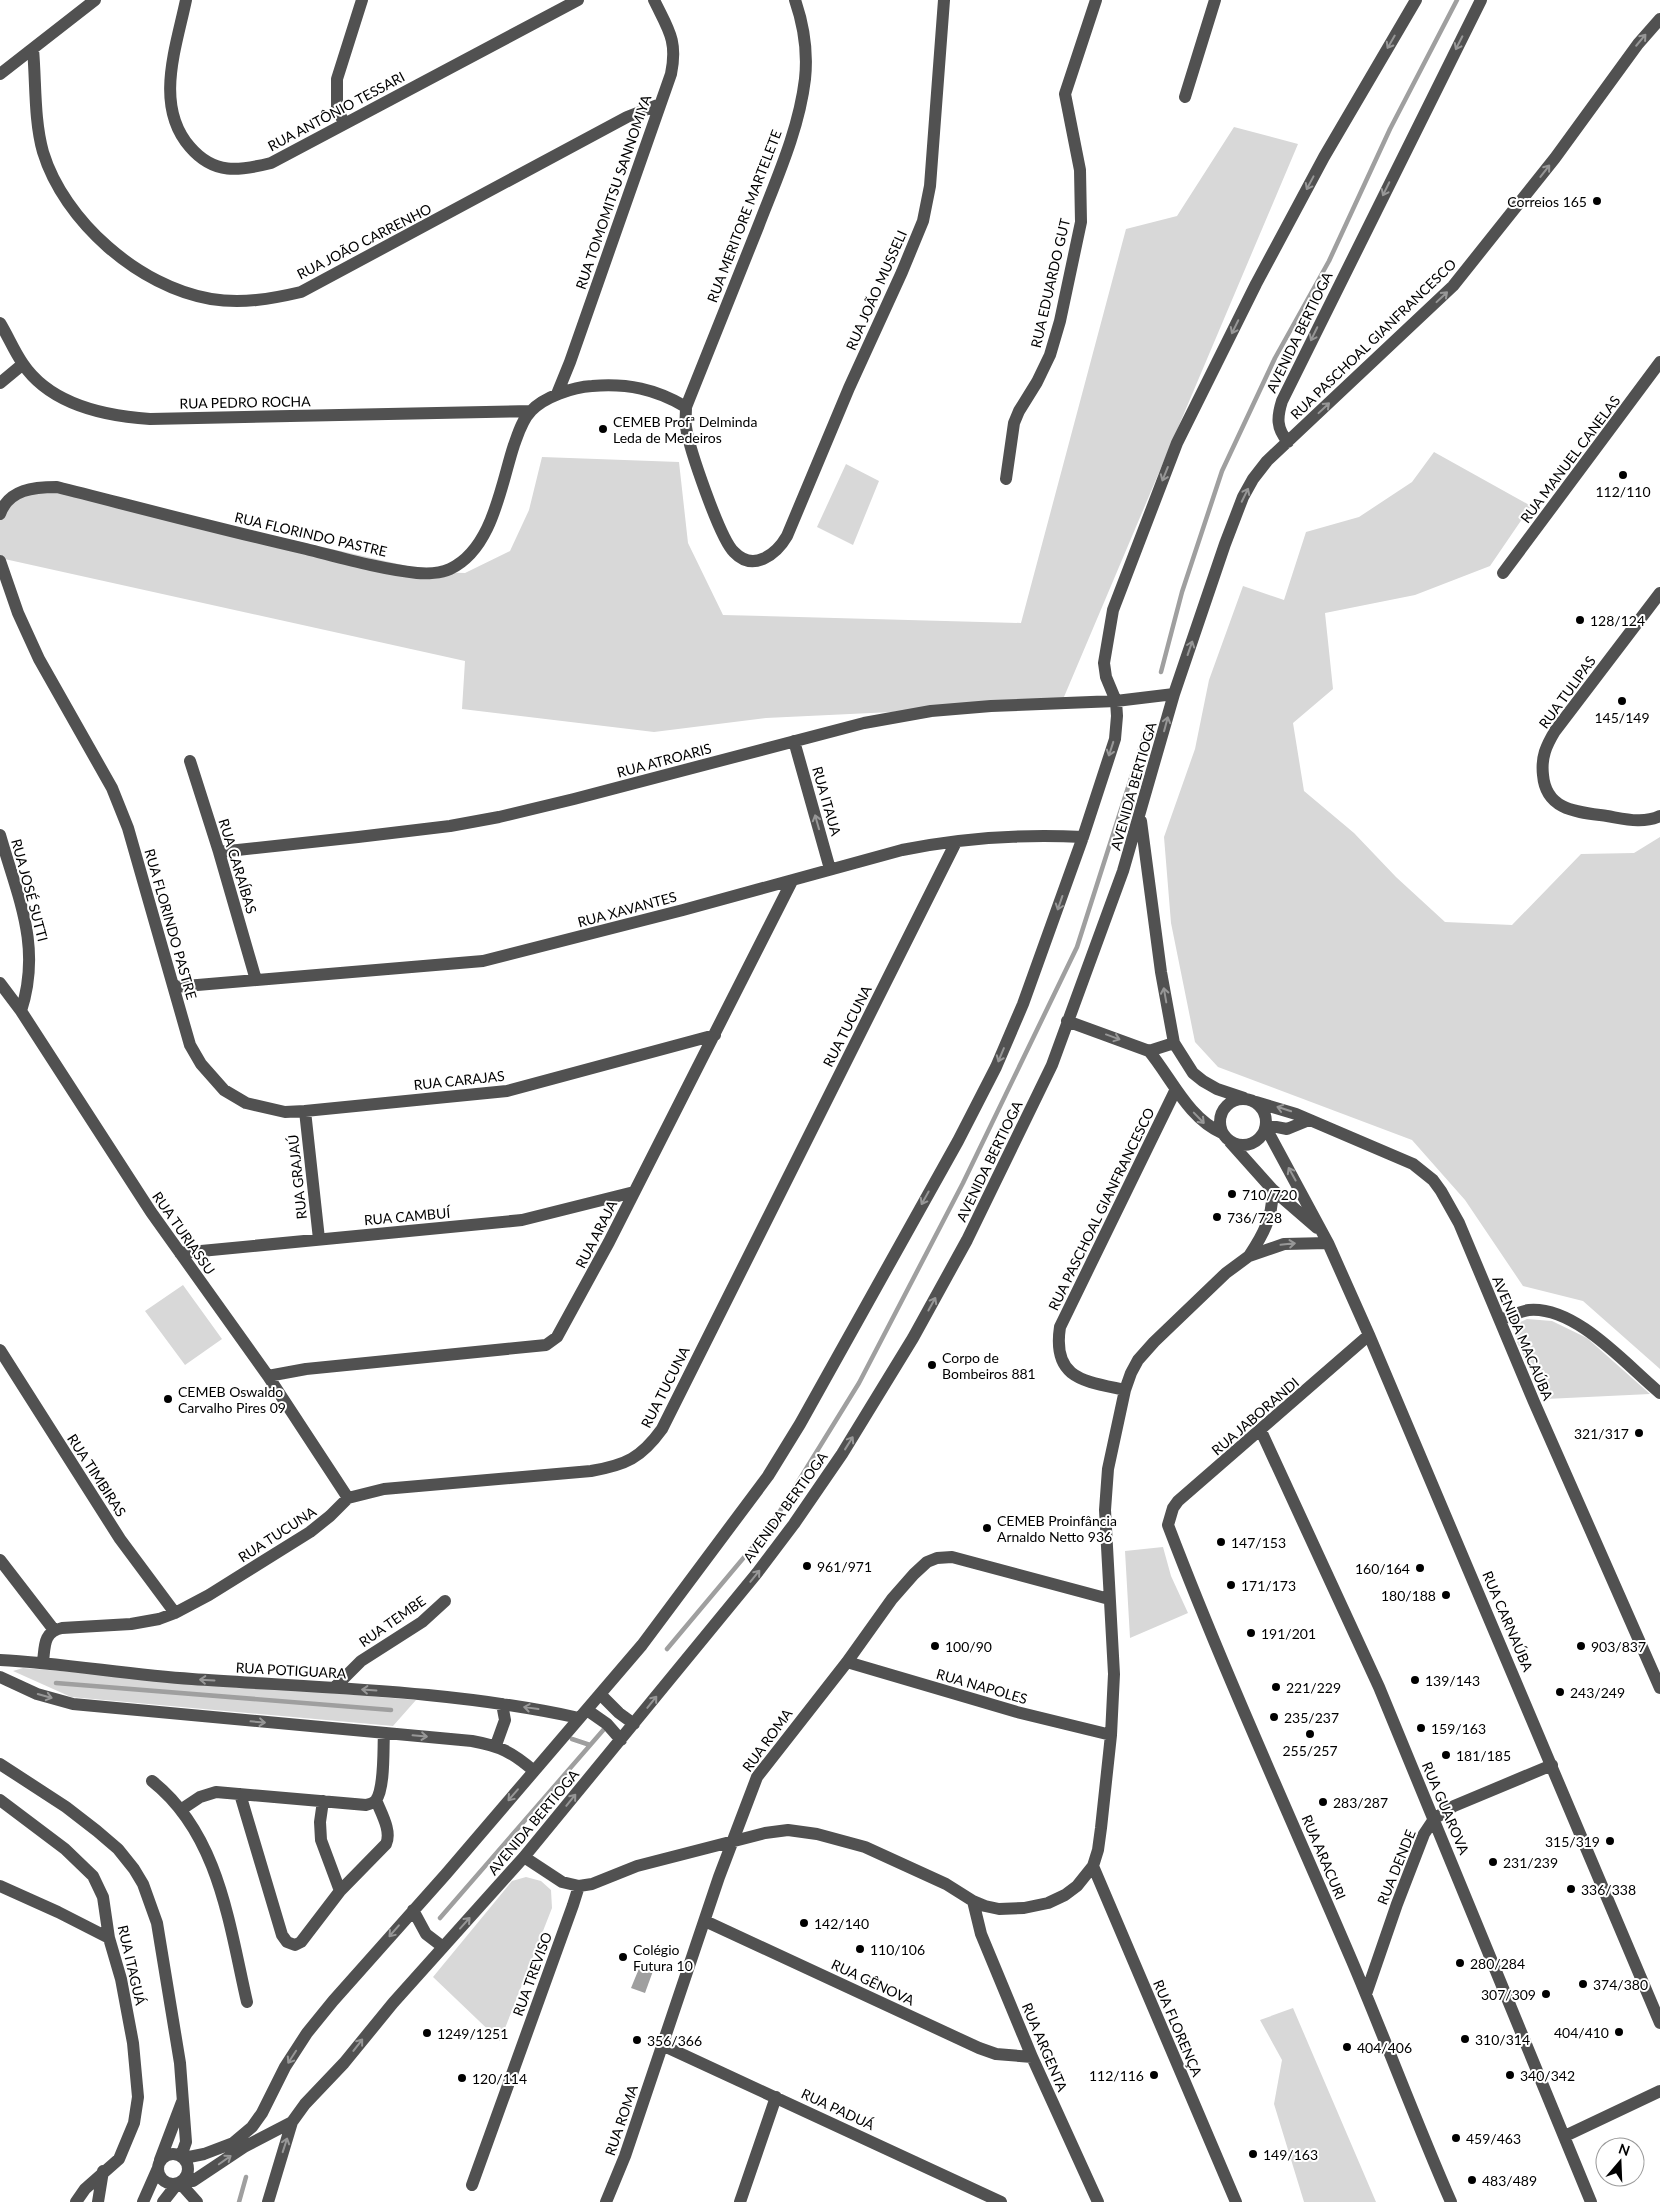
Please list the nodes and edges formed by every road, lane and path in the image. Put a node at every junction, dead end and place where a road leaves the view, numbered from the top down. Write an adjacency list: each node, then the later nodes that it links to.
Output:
1 (95, 0): 13 (street)
2 (186, 0): 17 (street, RUA ANTÔNIO TESSARI)
3 (362, 0): 17 (street)
4 (578, 0): 17 (street, RUA ANTÔNIO TESSARI)
5 (654, 0): 16 (street, RUA TOMOMITSU SANNOMIYA)
6 (795, 0): 23 (street, RUA MERITORE MARTELETE)
7 (944, 0): 23 (street, RUA JOÃO MUSSELI)
8 (1096, 0): 26 (street, RUA EDUARDO GUT)
9 (1214, 0): 15 (street)
10 (1416, 0): 32 (street, one-way to 32)
11 (1481, 0): 25 (street, AVENIDA BERTIOGA, one-way to 25)
12 (1660, 18): 25 (street, RUA PASCHOAL GIANFRANCESCO, one-way to 12)
13 (33, 50): 14 (street); 16 (street, RUA JOÃO CARRENHO)
14 (0, 74)
15 (1185, 97)
16 (660, 104): 22 (street, RUA TOMOMITSU SANNOMIYA)
17 (344, 123)
18 (0, 323): 20 (street, RUA PEDRO ROCHA)
19 (1660, 362): 29 (street, RUA MANUEL CANELAS)
20 (23, 364): 21 (street); 24 (street, RUA PEDRO ROCHA)
21 (0, 383)
22 (557, 394): 23 (street); 24 (street)
23 (686, 408)
24 (531, 411): 27 (street, RUA FLORINDO PASTRE)
25 (1288, 442): 31 (street, AVENIDA BERTIOGA, one-way to 25)
26 (1006, 479)
27 (0, 514)
28 (0, 562): 45 (street, RUA FLORINDO PASTRE)
29 (1503, 573)
30 (1660, 593): 36 (street, RUA TULIPAS)
31 (1174, 694): 32 (street, RUA ATROARIS); 35 (street, AVENIDA BERTIOGA, one-way to 31)
32 (1116, 701): 33 (street, RUA ATROARIS); 38 (street, one-way to 38)
33 (794, 741): 40 (street, RUA ATROARIS); 41 (street, RUA ITAUA, one-way to 33)
34 (190, 761): 40 (street, RUA CARAÍBAS)
35 (1140, 816): 47 (street, AVENIDA BERTIOGA); 49 (street, one-way to 35)
36 (1660, 816)
37 (0, 835): 46 (street, RUA JOSÉ SUTTI)
38 (1083, 837): 39 (street, RUA XAVANTES); 84 (street, one-way to 84)
39 (956, 842): 41 (street, RUA XAVANTES); 71 (street, RUA TUCUNA)
40 (219, 852): 43 (street, RUA CARAÍBAS)
41 (830, 869): 42 (street, RUA XAVANTES)
42 (792, 881): 43 (street, RUA XAVANTES); 48 (street, RUA ARAJA)
43 (256, 980): 45 (street, RUA XAVANTES)
44 (0, 983): 46 (street, RUA TURIASSU)
45 (174, 988): 51 (street, RUA FLORINDO PASTRE)
46 (21, 1011): 62 (street, RUA TURIASSU)
47 (1067, 1021): 50 (street, one-way to 50); 87 (street, AVENIDA BERTIOGA, one-way to 47)
48 (714, 1035): 54 (street, RUA CARAJAS); 59 (street, RUA ARAJA)
49 (1174, 1043): 50 (street); 53 (street, AVENIDA MACAÚBA)
50 (1149, 1051): 52 (street)
51 (211, 1078): 54 (street, RUA CARAJAS)
52 (1176, 1090): 57 (street, one-way to 57); 68 (street, RUA PASCHOAL GIANFRANCESCO)
53 (1250, 1100): 55 (street, AVENIDA MACAÚBA, one-way to 53); 56 (street); 57 (street)
54 (306, 1111): 61 (street, RUA GRAJAÚ)
55 (1309, 1120): 56 (street); 64 (street, AVENIDA MACAÚBA)
56 (1266, 1127): 57 (street); 60 (street, RUA CARNAÚBA, one-way to 56)
57 (1226, 1137): 58 (street)
58 (1272, 1189): 60 (street); 63 (street)
59 (634, 1192): 61 (street, RUA CAMBUÍ); 67 (street, RUA ARAJA)
60 (1326, 1238): 63 (street, one-way to 60); 65 (street, RUA CARNAÚBA)
61 (319, 1239): 62 (street, RUA CAMBUÍ)
62 (180, 1253): 67 (street, RUA TURIASSU)
63 (1249, 1256): 68 (street)
64 (1500, 1320): 69 (street); 83 (street, AVENIDA MACAÚBA)
65 (1369, 1334): 70 (street, RUA JABORANDI); 93 (street, RUA CARNAÚBA)
66 (0, 1350): 76 (street, RUA TIMBIRAS)
67 (268, 1376): 71 (street, RUA TURIASSU)
68 (1125, 1390): 74 (street)
69 (1660, 1393)
70 (1261, 1430): 72 (street, RUA JABORANDI); 101 (street, RUA GUAROVA)
71 (348, 1498): 76 (street, RUA TUCUNA)
72 (1168, 1525): 113 (street, RUA ARACURI)
73 (0, 1560): 77 (street)
74 (1109, 1599): 80 (street, RUA ROMA); 89 (street)
75 (445, 1601): 82 (street, RUA TEMBE)
76 (175, 1613): 77 (street, RUA TUCUNA)
77 (54, 1630): 79 (street)
78 (0, 1660): 79 (street, RUA POTIGUARA)
79 (43, 1662): 82 (street, RUA POTIGUARA, one-way to 79)
80 (847, 1662): 89 (street, RUA NAPOLES); 102 (street, RUA ROMA)
81 (0, 1677): 88 (street, one-way to 88)
82 (335, 1687): 85 (street, RUA POTIGUARA, one-way to 82)
83 (1660, 1688)
84 (600, 1694): 86 (street); 87 (street)
85 (502, 1704): 86 (street, RUA POTIGUARA, one-way to 85); 91 (street)
86 (583, 1714): 90 (street); 94 (street)
87 (634, 1724): 90 (street, AVENIDA BERTIOGA)
88 (384, 1733): 91 (street, one-way to 91); 98 (street)
89 (1110, 1735): 104 (street)
90 (621, 1740): 103 (street, AVENIDA BERTIOGA, one-way to 90)
91 (496, 1745): 94 (street)
92 (0, 1764): 119 (street)
93 (1552, 1765): 101 (street, RUA DENDE); 115 (street, RUA CARNAÚBA)
94 (534, 1771): 109 (street, one-way to 109)
95 (152, 1781): 100 (street)
96 (240, 1794): 99 (street); 100 (street); 107 (street)
97 (0, 1800): 111 (street, RUA ITAGUÁ)
98 (376, 1800): 99 (street); 107 (street)
99 (323, 1801): 107 (street)
100 (182, 1809): 114 (street)
101 (1434, 1819): 113 (street, RUA DENDE); 122 (street, RUA GUAROVA)
102 (731, 1842): 106 (street); 108 (street); 110 (street, RUA ROMA)
103 (524, 1857): 106 (street); 112 (street, AVENIDA BERTIOGA, one-way to 103)
104 (1093, 1866): 108 (street); 138 (street, RUA FLORENÇA)
105 (0, 1886): 111 (street)
106 (579, 1886): 127 (street, RUA TREVISO)
107 (340, 1891)
108 (972, 1901): 117 (street, RUA ARGENTA)
109 (413, 1910): 112 (street); 123 (street, one-way to 123)
110 (705, 1921): 116 (street, RUA ROMA); 117 (street, RUA GÊNOVA)
111 (109, 1938): 125 (street, RUA ITAGUÁ)
112 (443, 1947): 121 (street, AVENIDA BERTIOGA, one-way to 112)
113 (1366, 1994): 139 (street, RUA ARACURI)
114 (246, 2002)
115 (1660, 2023)
116 (662, 2045): 120 (street, RUA PADUÁ); 134 (street, RUA ROMA)
117 (1032, 2057): 137 (street, RUA ARGENTA)
118 (1660, 2091): 122 (street)
119 (184, 2097): 123 (street); 124 (street)
120 (776, 2097): 135 (street); 136 (street, RUA PADUÁ)
121 (292, 2122): 126 (street, one-way to 121); 133 (street, AVENIDA BERTIOGA, one-way to 121)
122 (1565, 2136): 140 (street, RUA GUAROVA)
123 (182, 2157): 124 (street); 126 (street)
124 (159, 2164): 126 (street); 130 (street)
125 (103, 2171): 128 (street, RUA ITAGUÁ); 129 (street)
126 (180, 2183): 131 (street); 132 (street)
127 (472, 2185)
128 (76, 2202)
129 (98, 2202)
130 (143, 2202)
131 (163, 2202)
132 (198, 2202)
133 (268, 2202)
134 (606, 2202)
135 (740, 2202)
136 (1001, 2202)
137 (1098, 2202)
138 (1236, 2202)
139 (1451, 2202)
140 (1591, 2202)

